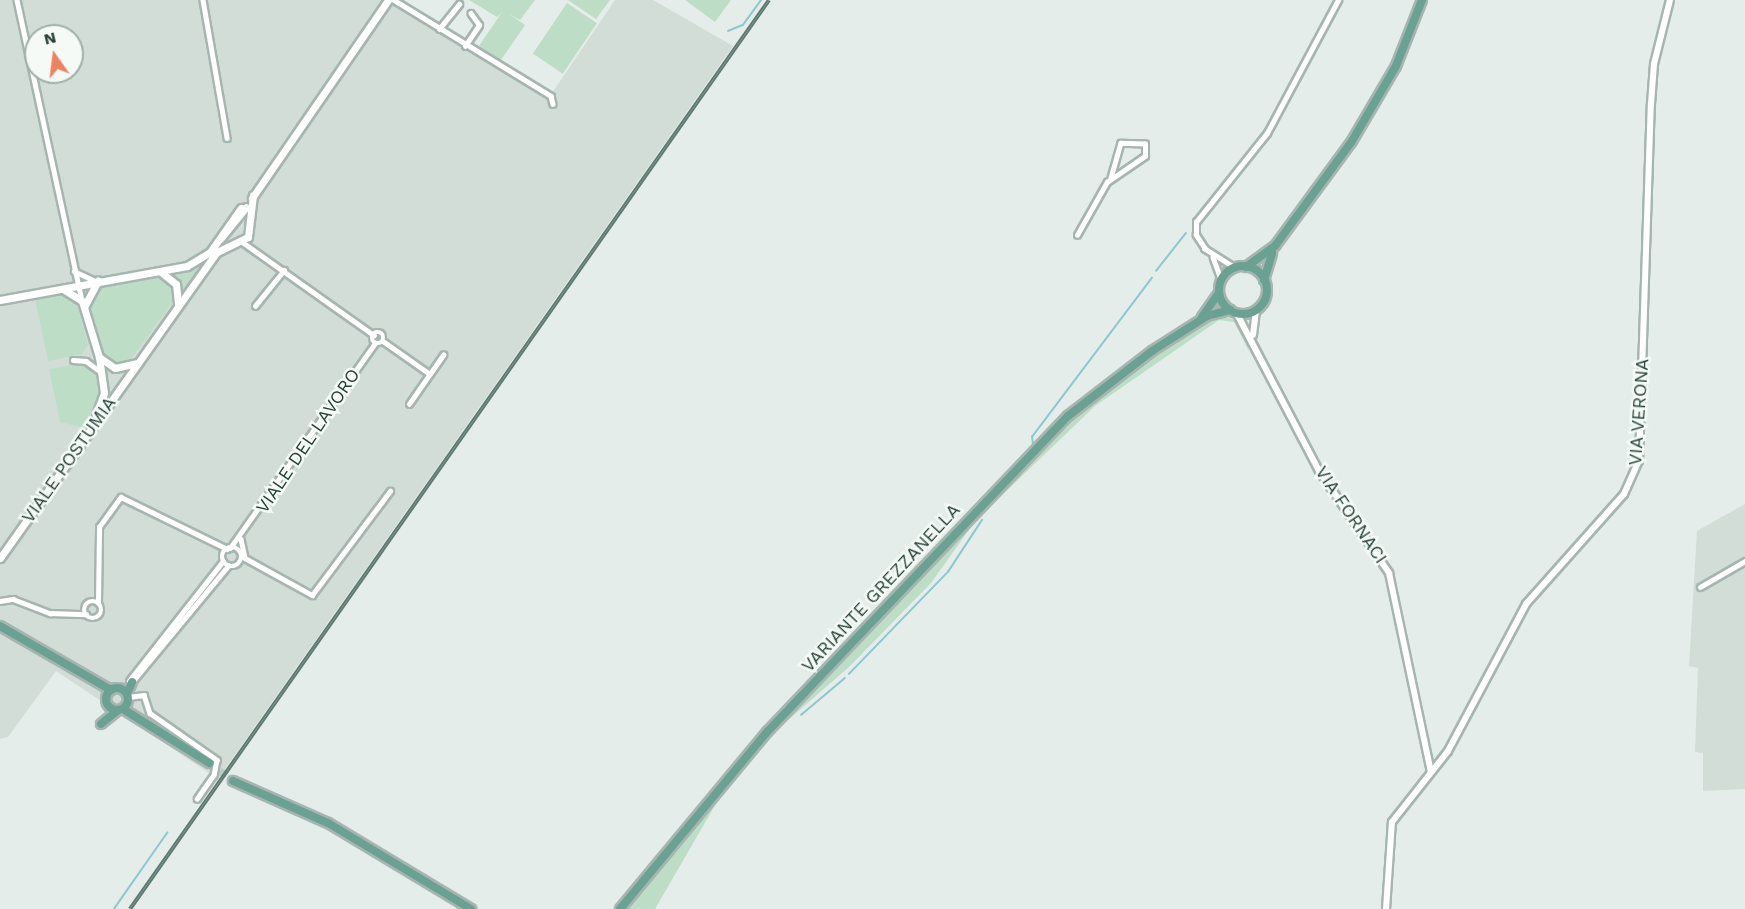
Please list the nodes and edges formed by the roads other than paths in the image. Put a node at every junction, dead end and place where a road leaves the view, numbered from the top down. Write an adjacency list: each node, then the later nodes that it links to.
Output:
1 (17, 0): 27 (street)
2 (203, 0): 13 (street)
3 (388, 0): 15 (main road)
4 (394, 0): 10 (street)
5 (1338, 0): 23 (street)
6 (1422, 0): 21 (main road)
7 (1670, 0): 78 (street, VIA VERONA)
8 (459, 4): 10 (street)
9 (471, 14): 11 (street)
10 (439, 29): 11 (street)
11 (465, 46): 12 (street)
12 (552, 104)
13 (227, 138)
14 (1111, 178): 14 (street); 18 (street)
15 (253, 195): 16 (main road); 17 (main road); 19 (main road)
16 (234, 228): 17 (main road); 19 (main road); 20 (main road)
17 (248, 231): 20 (main road, VIALE POSTUMIA); 22 (street)
18 (1077, 235)
19 (220, 239): 28 (main road)
20 (239, 241): 22 (street); 38 (main road, VIALE POSTUMIA)
21 (1275, 246): 24 (main road); 30 (main road)
22 (258, 250): 26 (street)
23 (1213, 257): 25 (street); 29 (street)
24 (1246, 267): 25 (main road); 30 (main road)
25 (1235, 268): 29 (main road)
26 (284, 270): 37 (street); 42 (street)
27 (74, 271): 31 (street); 32 (street); 33 (street)
28 (159, 272): 31 (main road); 38 (main road)
29 (1221, 279): 34 (main road, VARIANTE GREZZANELLA)
30 (1264, 280): 39 (main road)
31 (98, 281): 32 (main road); 36 (main road)
32 (77, 285): 33 (main road); 36 (street)
33 (60, 288): 35 (main road); 36 (main road)
34 (1219, 293): 40 (main road); 41 (main road, VARIANTE GREZZANELLA)
35 (0, 300)
36 (83, 304): 47 (main road)
37 (255, 306)
38 (177, 307): 49 (main road, VIALE POSTUMIA)
39 (1256, 310): 40 (main road, VARIANTE GREZZANELLA); 43 (street)
40 (1233, 312): 41 (main road, VARIANTE GREZZANELLA); 43 (street, VIA FORNACI)
41 (1197, 322): 82 (main road, VARIANTE GREZZANELLA)
42 (374, 335): 44 (street); 45 (street)
43 (1253, 339): 78 (street, VIA FORNACI)
44 (383, 341): 45 (street); 50 (street)
45 (375, 343): 55 (street, VIALE DEL LAVORO)
46 (443, 355): 50 (street)
47 (99, 357): 49 (main road); 51 (main road)
48 (73, 360): 51 (street)
49 (137, 362): 53 (main road, VIALE POSTUMIA)
50 (430, 374): 52 (street)
51 (102, 375): 53 (main road)
52 (409, 404)
53 (87, 433): 59 (main road, VIALE POSTUMIA)
54 (390, 491): 61 (street)
55 (241, 539): 57 (street, VIALE DEL LAVORO); 58 (street)
56 (216, 547): 57 (street); 60 (street); 66 (street)
57 (229, 548): 58 (street); 60 (street, VIALE DEL LAVORO)
58 (242, 554): 61 (street); 63 (street)
59 (0, 558)
60 (223, 559): 64 (street); 72 (street, VIALE DEL LAVORO)
61 (252, 560): 63 (street)
62 (1745, 561): 65 (street)
63 (240, 563): 64 (street)
64 (228, 566): 72 (street)
65 (1700, 587)
66 (95, 591): 68 (street); 69 (street)
67 (0, 601): 70 (street)
68 (90, 601): 69 (street); 70 (street)
69 (98, 603): 70 (street)
70 (85, 612)
71 (1, 630): 73 (main road)
72 (131, 681): 73 (main road); 74 (main road)
73 (111, 695): 74 (main road); 75 (main road); 75 (main road)
74 (128, 698): 75 (main road); 76 (main road); 80 (street)
75 (120, 710): 76 (main road)
76 (135, 712): 77 (main road)
77 (208, 763)
78 (1431, 772): 83 (street, VIA VERONA)
79 (233, 781): 81 (main road)
80 (197, 799)
81 (471, 909)
82 (620, 909)
83 (1386, 909)

